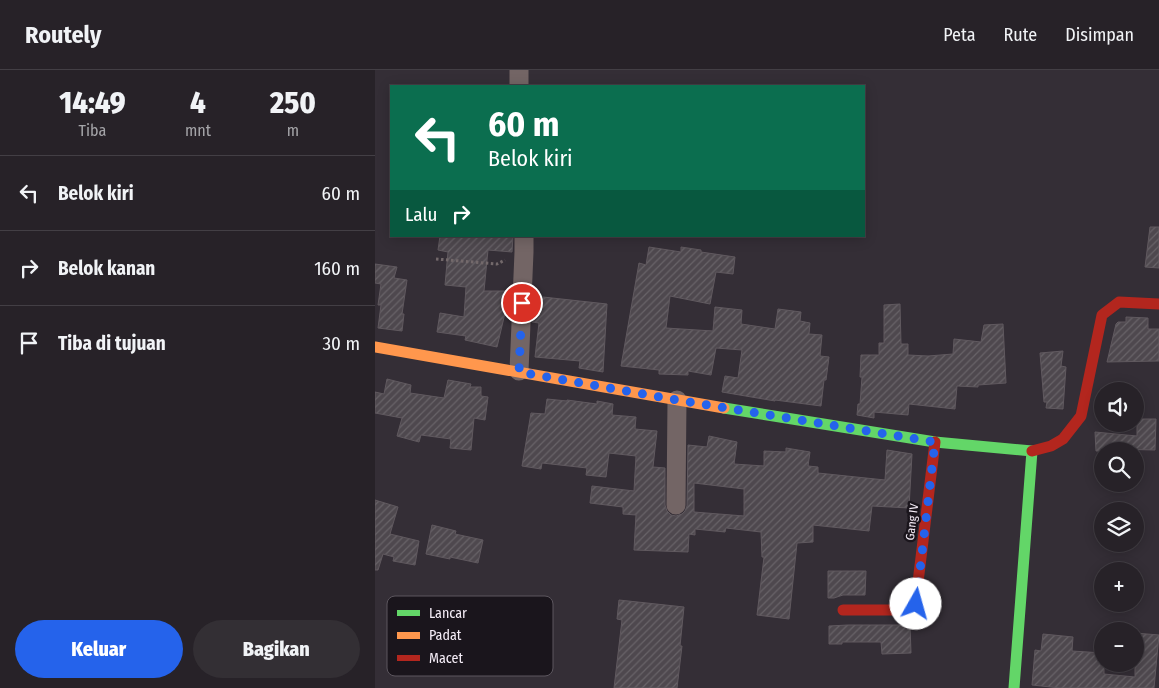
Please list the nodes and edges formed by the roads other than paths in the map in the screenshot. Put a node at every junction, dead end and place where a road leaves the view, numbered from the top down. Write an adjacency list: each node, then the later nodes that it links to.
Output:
1 (519, 70): 2 (street)
2 (519, 85)
3 (524, 244): 6 (street)
4 (1159, 304): 9 (street)
5 (375, 347): 6 (street)
6 (519, 372): 7 (street)
7 (677, 400): 8 (street); 10 (street)
8 (935, 442): 9 (street); 11 (street, Gang IV)
9 (1032, 452): 12 (street)
10 (676, 506)
11 (843, 610)
12 (1014, 688)

